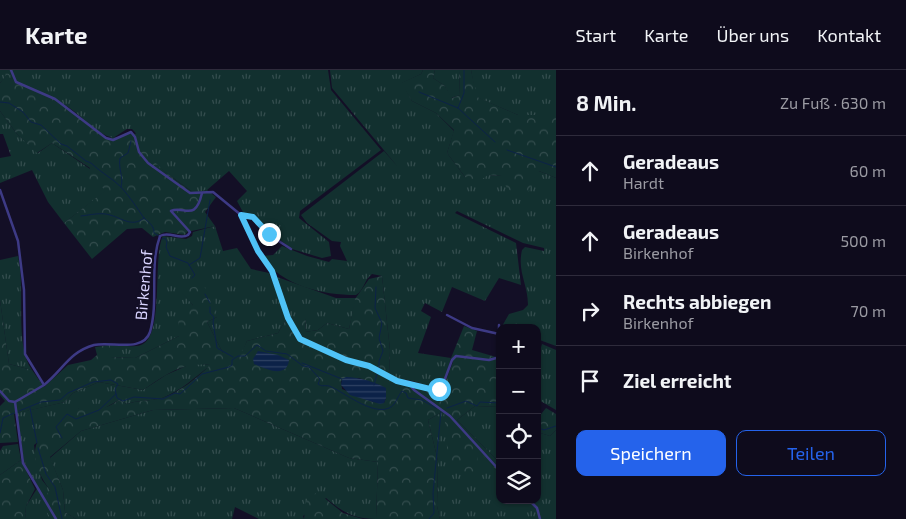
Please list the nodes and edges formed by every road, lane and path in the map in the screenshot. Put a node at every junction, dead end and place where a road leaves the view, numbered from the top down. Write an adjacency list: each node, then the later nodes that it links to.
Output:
1 (11, 70): 3 (street)
2 (0, 190): 10 (street)
3 (202, 193): 4 (street); 10 (street, Birkenhof)
4 (241, 215): 5 (street); 9 (street)
5 (291, 250)
6 (447, 315): 7 (street)
7 (496, 333)
8 (496, 358): 9 (street)
9 (409, 384): 13 (street)
10 (44, 385): 12 (street)
11 (0, 391): 12 (street)
12 (15, 402): 15 (street)
13 (496, 467)
14 (533, 504): 16 (street)
15 (56, 519)
16 (540, 519)

